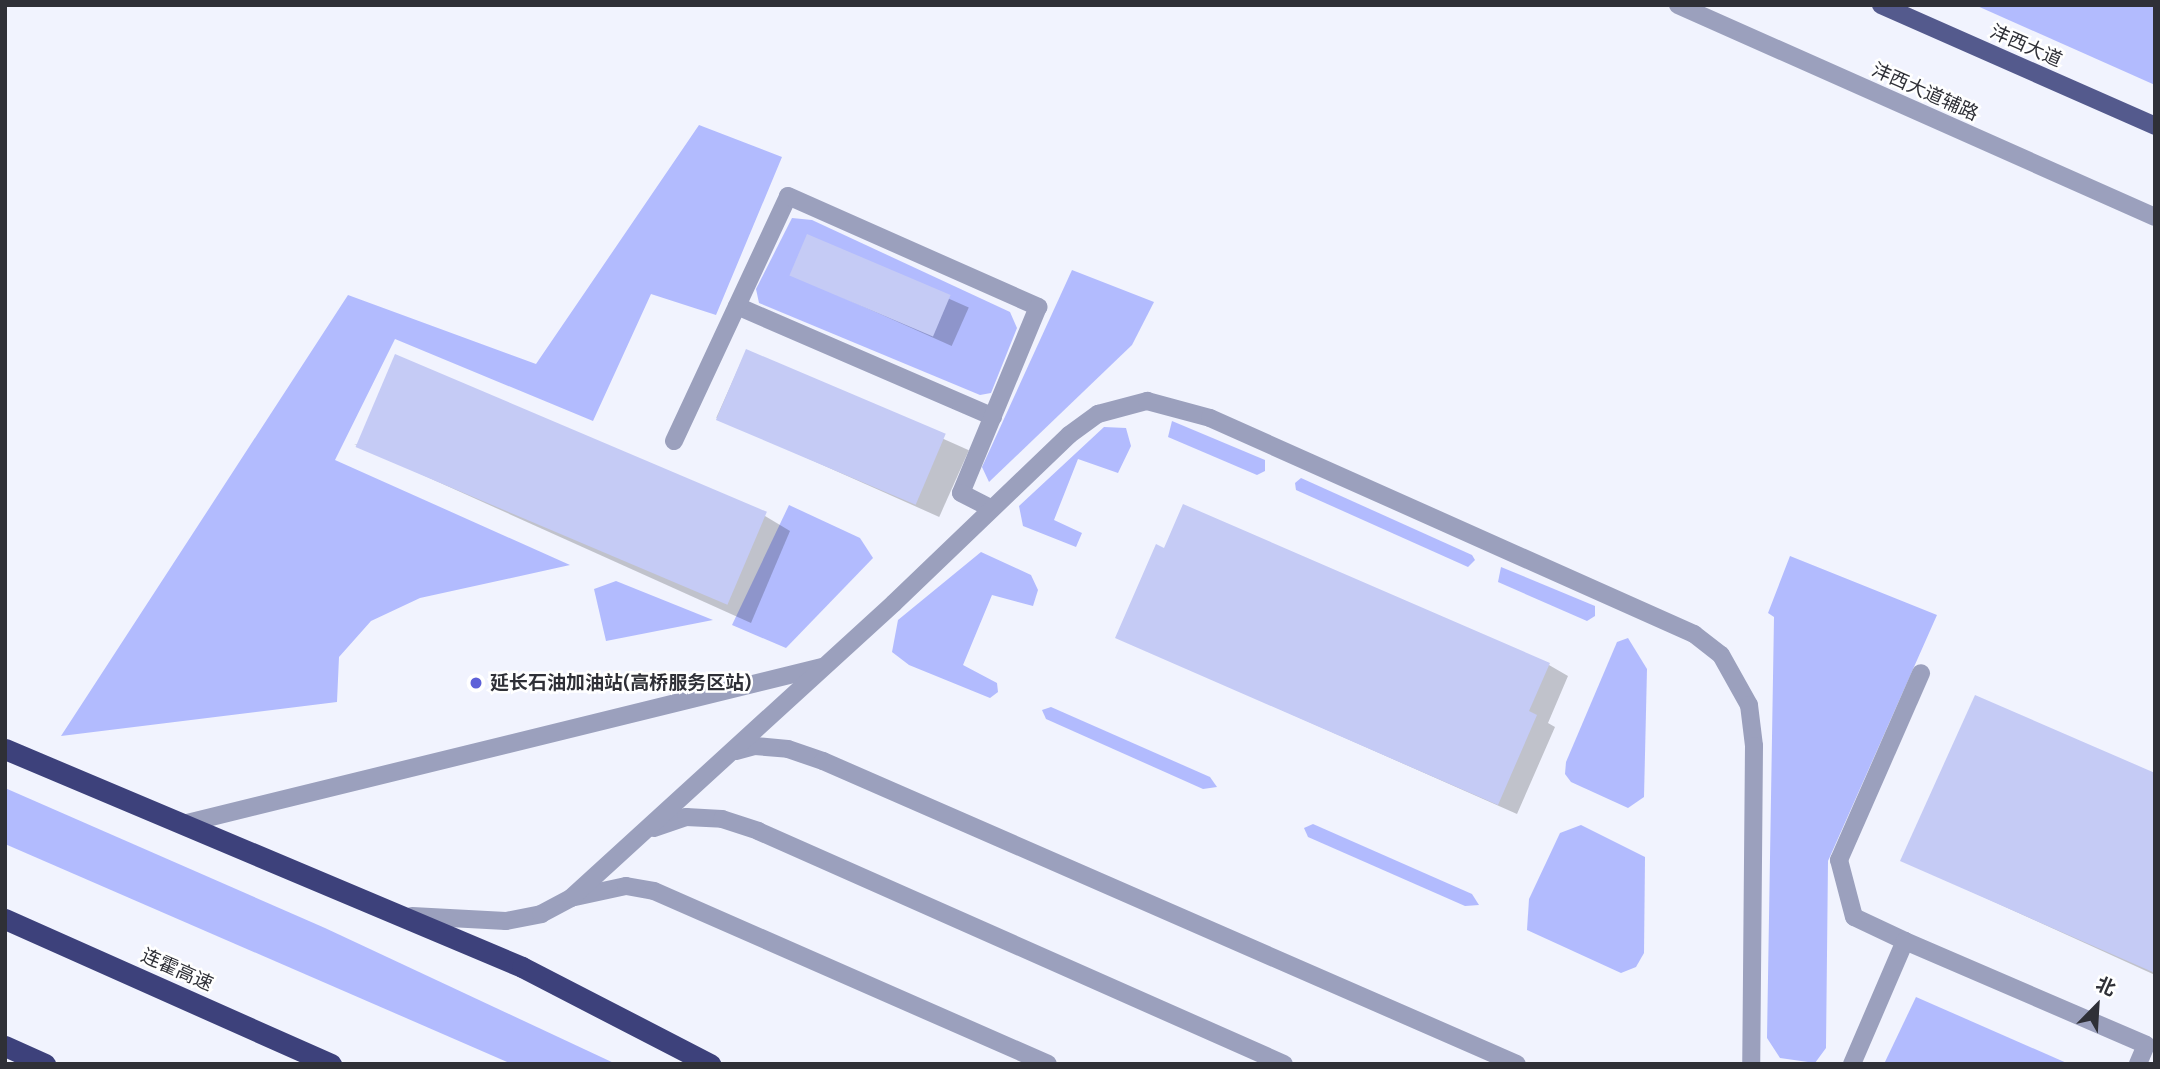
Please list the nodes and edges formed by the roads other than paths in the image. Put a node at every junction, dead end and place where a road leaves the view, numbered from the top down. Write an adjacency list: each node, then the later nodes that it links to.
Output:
1 (1678, 5): 4 (street, 沣西大道辅路)
2 (1881, 5): 3 (main road, 沣西大道)
3 (2155, 126)
4 (2155, 217)
5 (737, 306): 6 (street); 6 (street); 7 (street)
6 (993, 417): 8 (street)
7 (674, 441)
8 (991, 508): 9 (street); 26 (street)
9 (825, 666): 12 (street); 13 (street)
10 (1921, 673): 18 (street)
11 (5, 749): 13 (highway)
12 (733, 751): 14 (street); 25 (street)
13 (183, 824): 16 (highway)
14 (648, 830): 15 (street); 24 (street)
15 (571, 898): 16 (street); 23 (street)
16 (397, 914): 22 (highway)
17 (5, 919): 21 (highway, 连霍高速)
18 (1905, 941): 27 (street); 28 (street)
19 (5, 1046): 20 (highway)
20 (46, 1064)
21 (331, 1064)
22 (710, 1064)
23 (1048, 1064)
24 (1284, 1064)
25 (1517, 1064)
26 (1751, 1064)
27 (1852, 1064)
28 (2138, 1064)

